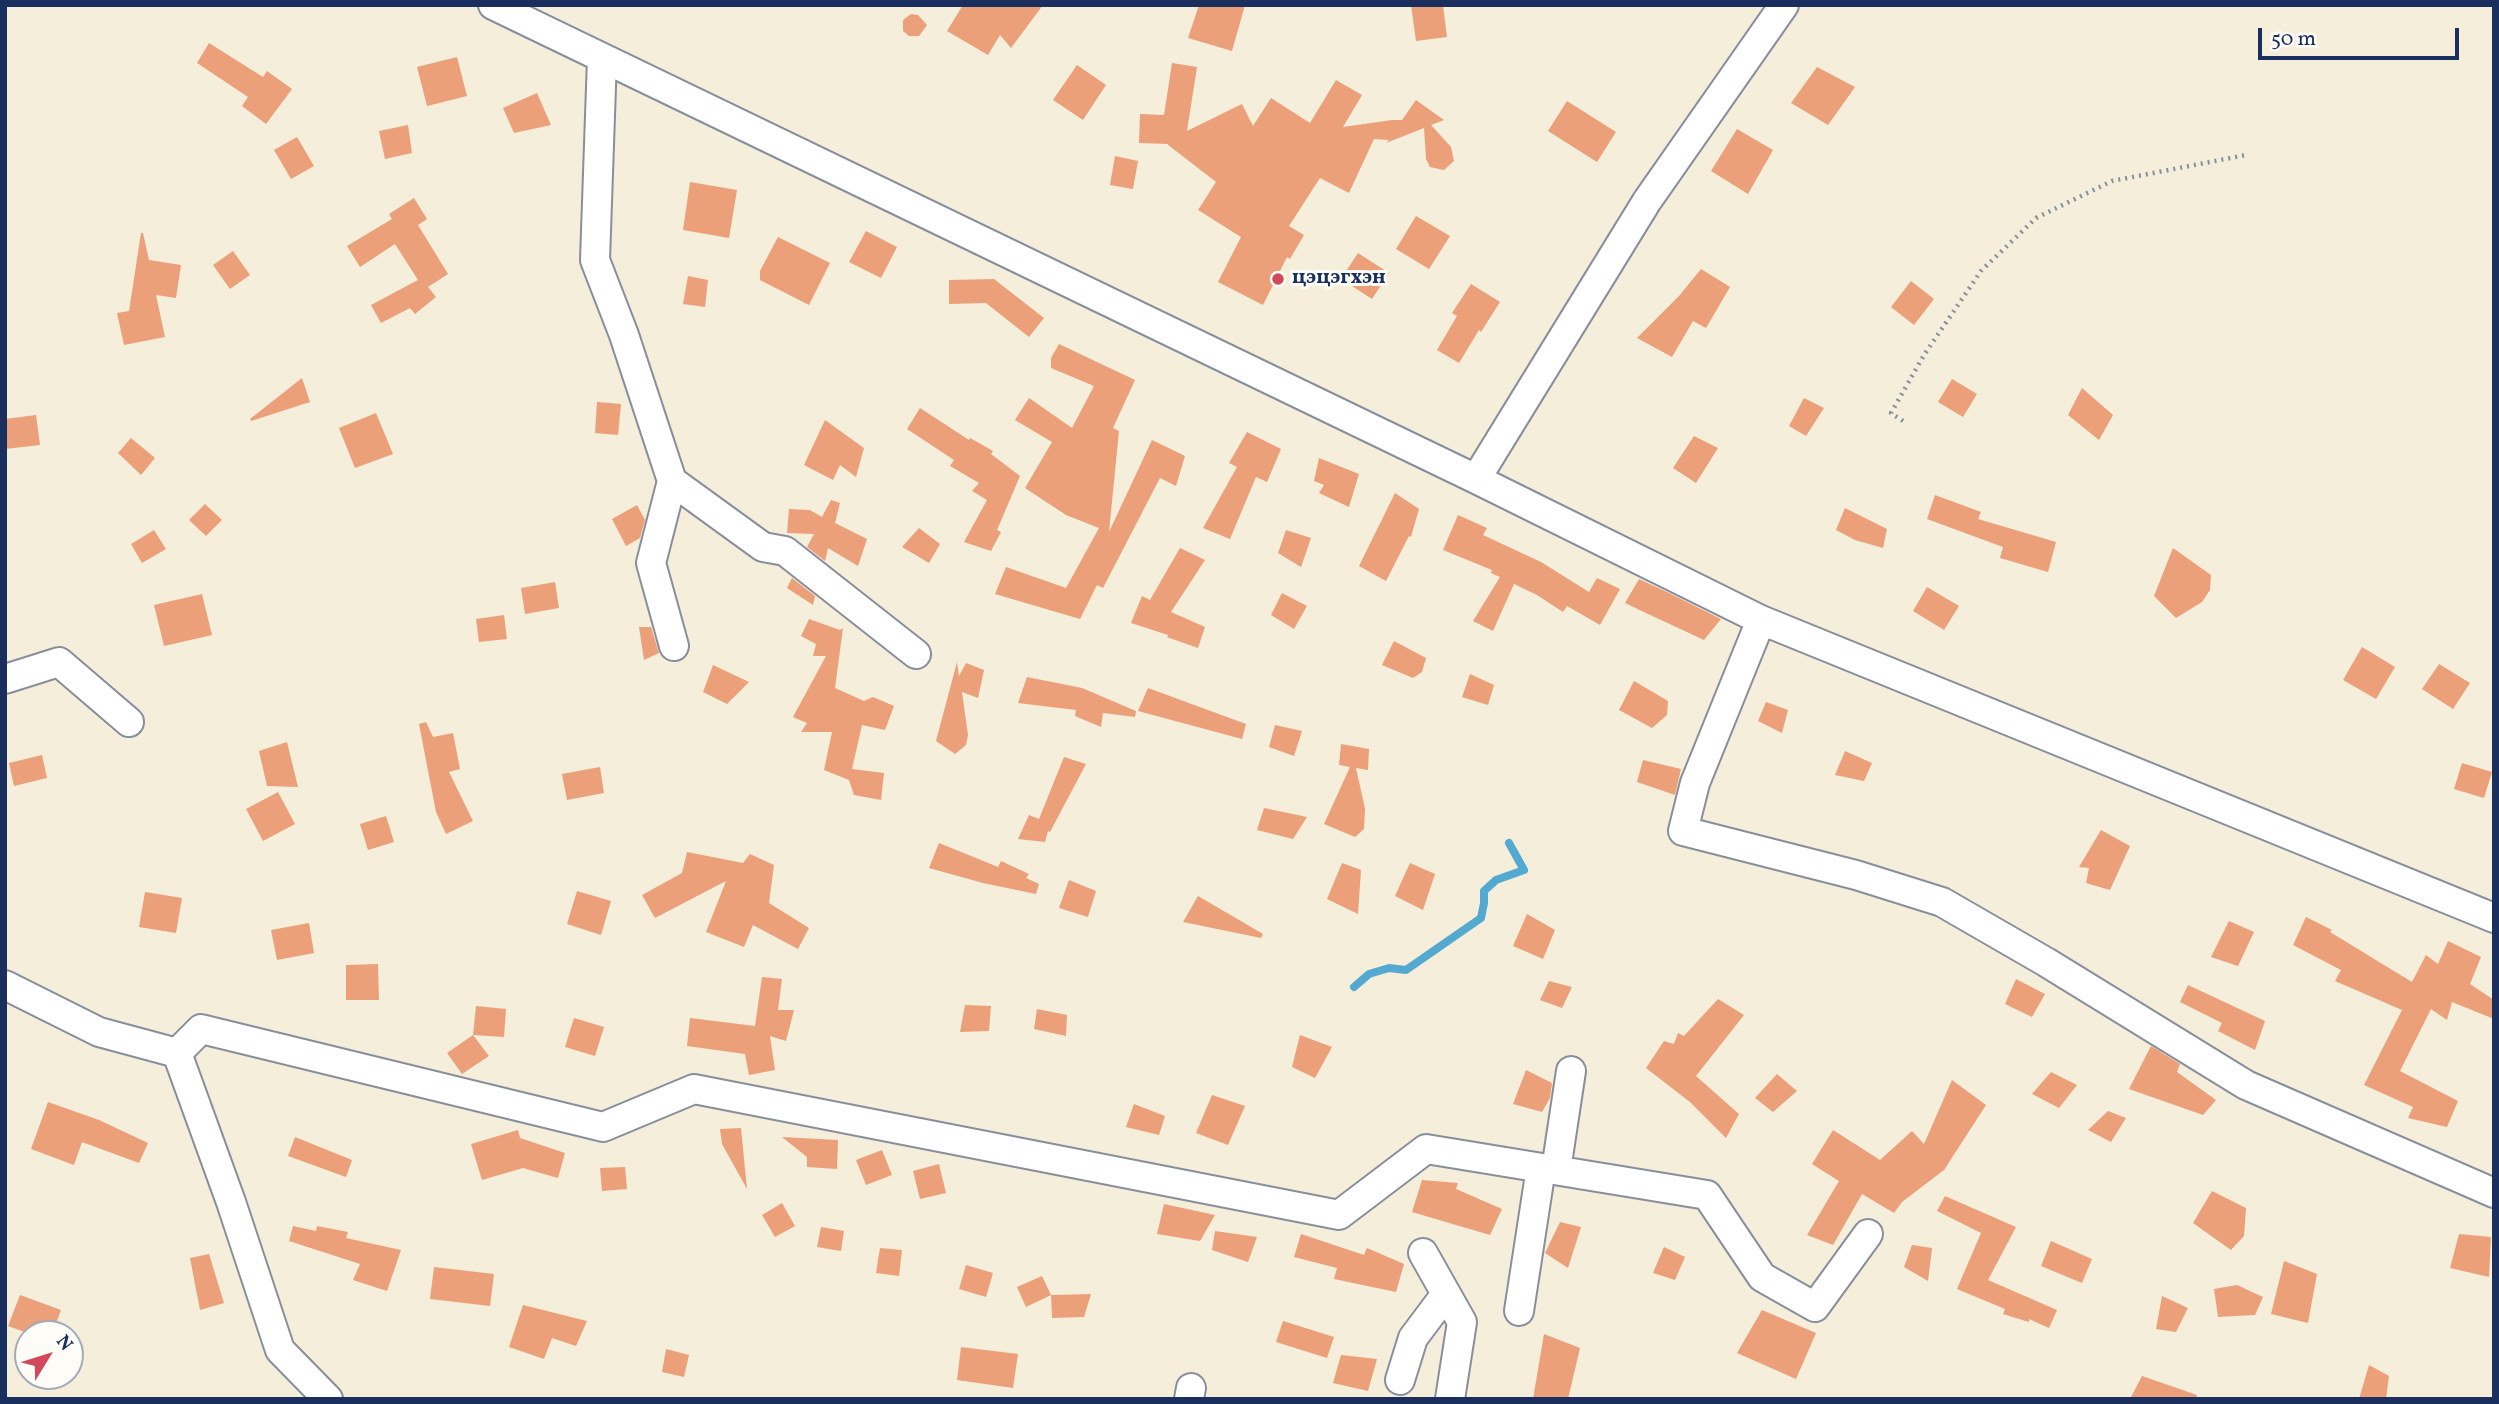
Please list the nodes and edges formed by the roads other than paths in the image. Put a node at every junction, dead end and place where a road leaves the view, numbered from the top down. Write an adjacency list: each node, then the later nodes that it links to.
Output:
1 (493, 5): 3 (street)
2 (1784, 5): 4 (street)
3 (602, 58): 4 (street); 5 (street)
4 (1476, 479): 6 (street)
5 (672, 481): 7 (street); 8 (street)
6 (1761, 620): 11 (street); 16 (street)
7 (674, 646)
8 (916, 653)
9 (5, 679): 10 (street)
10 (130, 722)
11 (2494, 918)
12 (5, 985): 13 (street)
13 (177, 1053): 15 (street); 22 (street)
14 (1571, 1071): 15 (street)
15 (1549, 1169): 17 (street); 20 (street)
16 (2494, 1193)
17 (1868, 1234)
18 (1423, 1253): 19 (street)
19 (1446, 1294): 21 (street); 23 (street)
20 (1519, 1311)
21 (1400, 1380)
22 (328, 1399)
23 (1450, 1399)

